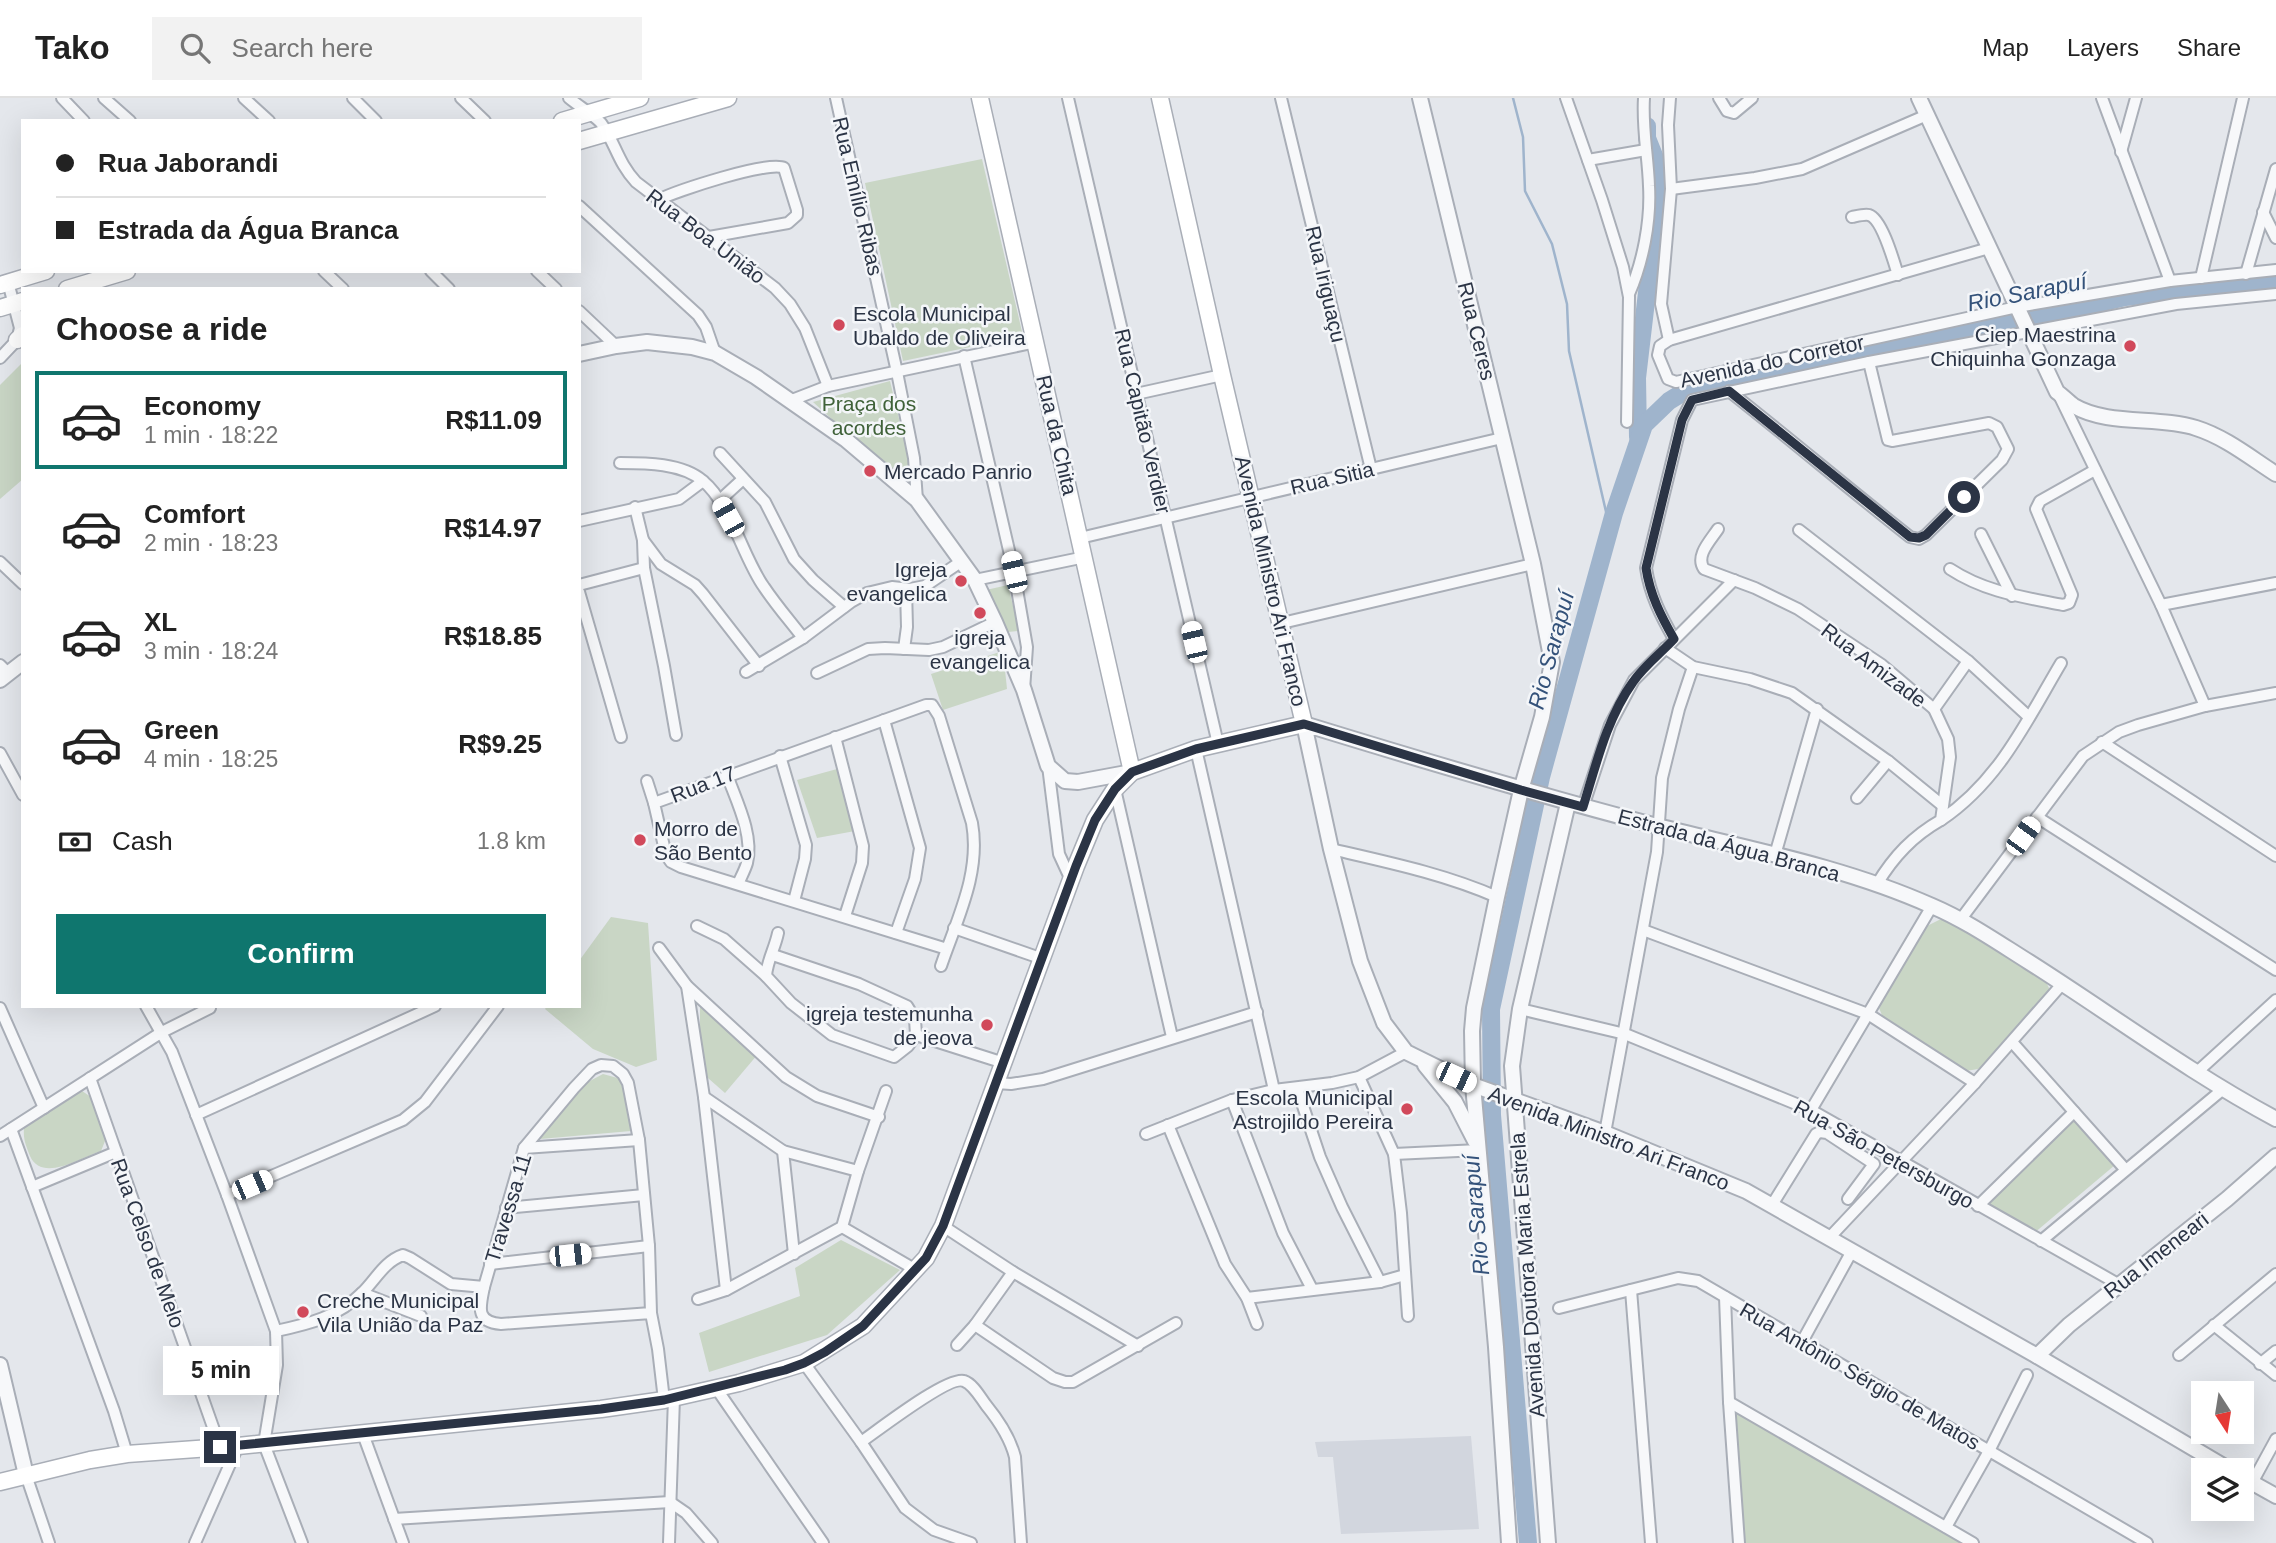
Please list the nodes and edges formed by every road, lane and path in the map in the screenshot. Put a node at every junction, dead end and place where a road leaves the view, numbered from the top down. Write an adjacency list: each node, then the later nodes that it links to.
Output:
1 (62, 98): 26 (street)
2 (104, 98): 27 (street)
3 (244, 98): 28 (street)
4 (353, 98): 29 (street)
5 (461, 98): 30 (street)
6 (569, 98): 24 (street, Rua Boa União)
7 (640, 98): 24 (main road)
8 (727, 98): 32 (main road)
9 (836, 98): 77 (street, Rua Emílio Ribas)
10 (980, 98): 70 (main road, Rua da Chita)
11 (1068, 98): 82 (street, Rua Capitão Verdier)
12 (1160, 98): 78 (main road, Avenida Ministro Ari Franco)
13 (1281, 98): 88 (street, Rua Iriguaçu)
14 (1420, 98): 85 (street, Rua Ceres)
15 (1566, 98): 36 (street)
16 (1644, 98): 34 (street)
17 (1670, 98): 38 (street)
18 (1719, 98): 19 (street)
19 (1752, 98)
20 (1919, 98): 25 (street)
21 (2102, 98): 35 (street)
22 (2136, 98): 35 (street)
23 (2243, 98): 55 (street)
24 (587, 114): 31 (main road); 32 (street, Rua Boa União)
25 (1927, 115): 38 (street); 45 (street)
26 (83, 119)
27 (128, 119)
28 (267, 119)
29 (374, 119)
30 (483, 119)
31 (569, 119)
32 (607, 133): 33 (main road); 39 (street, Rua Boa União)
33 (581, 140)
34 (1646, 149): 36 (street); 63 (street)
35 (2121, 152): 56 (street)
36 (1588, 160): 63 (street)
37 (2275, 172): 41 (street)
38 (1671, 189): 69 (street)
39 (658, 200): 43 (street, Rua Boa União); 43 (street)
40 (581, 207): 72 (street)
41 (2263, 212): 44 (street); 53 (street)
42 (1852, 217): 54 (street)
43 (709, 237): 79 (street, Rua Boa União)
44 (2276, 238)
45 (1989, 248): 54 (street); 67 (street)
46 (2276, 270): 53 (street, Avenida do Corretor)
47 (40, 273): 57 (main road)
48 (121, 273): 58 (main road)
49 (124, 273): 59 (main road)
50 (326, 273): 60 (street)
51 (433, 273): 61 (street)
52 (539, 273): 62 (street)
53 (2246, 274): 55 (street, Avenida do Corretor)
54 (1898, 275): 69 (street)
55 (2201, 278): 56 (street, Avenida do Corretor)
56 (2169, 281): 67 (street, Avenida do Corretor)
57 (4, 284): 65 (street)
58 (73, 287)
59 (98, 287)
60 (341, 287)
61 (447, 287)
62 (554, 287)
63 (1629, 294): 84 (street)
64 (2276, 294): 67 (street, Avenida do Corretor)
65 (13, 304): 68 (street)
66 (581, 313): 71 (street)
67 (2023, 320): 69 (street, Avenida do Corretor); 76 (street, Avenida do Corretor); 81 (street)
68 (20, 338): 75 (street)
69 (1669, 340)
70 (1036, 342): 74 (street); 102 (main road, Rua da Chita)
71 (616, 346): 72 (street); 73 (street)
72 (715, 353): 83 (street)
73 (581, 354)
74 (964, 356): 77 (street); 110 (street)
75 (0, 358)
76 (1869, 362): 80 (street, Avenida do Corretor); 80 (street)
77 (897, 372): 79 (street); 94 (street, Rua Emílio Ribas)
78 (1222, 374): 82 (street); 93 (main road, Avenida Ministro Ari Franco)
79 (828, 386): 83 (street)
80 (1729, 391): 124 (street, Avenida do Corretor)
81 (2057, 392): 89 (street); 90 (street)
82 (1136, 394): 97 (street, Rua Capitão Verdier)
83 (792, 400): 94 (street)
84 (1627, 422)
85 (1502, 438): 88 (street, Rua Sitia); 107 (street, Rua Ceres)
86 (720, 453): 91 (street)
87 (620, 463): 92 (street)
88 (1371, 469): 93 (street, Rua Sitia)
89 (2095, 470): 117 (street); 119 (street)
90 (2276, 474)
91 (743, 479): 95 (street); 120 (street)
92 (703, 481): 95 (street); 96 (street)
93 (1252, 497): 97 (street, Rua Sitia); 122 (main road, Avenida Ministro Ari Franco)
94 (917, 500): 105 (street)
95 (719, 501): 123 (street)
96 (635, 508): 98 (street); 103 (street)
97 (1165, 518): 102 (street, Rua Sitia); 147 (street, Rua Capitão Verdier)
98 (581, 521)
99 (1718, 529): 112 (street, Rua Amizade)
100 (1799, 530): 127 (street)
101 (1982, 534): 117 (street)
102 (1080, 538): 104 (main road, Rua da Chita)
103 (643, 540): 108 (street); 130 (street)
104 (1084, 557): 110 (street); 153 (main road, Rua da Chita)
105 (962, 561): 111 (street); 116 (street)
106 (0, 562): 113 (street)
107 (1533, 564): 122 (street); 158 (street, Rua Ceres)
108 (644, 568): 115 (street); 143 (street)
109 (1950, 569): 117 (street)
110 (1014, 572): 111 (street); 135 (street)
111 (975, 580): 121 (street)
112 (1734, 580): 124 (street); 139 (street, Rua Amizade)
113 (21, 582)
114 (2276, 583): 119 (street)
115 (581, 584)
116 (906, 589): 120 (street); 126 (street)
117 (2012, 596)
118 (581, 600): 144 (street)
119 (2161, 605): 137 (street)
120 (844, 607): 123 (street)
121 (995, 622): 126 (street); 135 (street)
122 (1282, 624): 142 (main road, Avenida Ministro Ari Franco)
123 (803, 638): 130 (street)
124 (1674, 639): 125 (street)
125 (1665, 648): 131 (street); 163 (street)
126 (904, 649): 134 (street)
127 (1968, 662): 139 (street); 140 (street)
128 (21, 663): 133 (street)
129 (2061, 663): 140 (street)
130 (758, 666): 132 (street)
131 (1693, 667): 138 (street); 166 (street)
132 (746, 672)
133 (3, 673)
134 (817, 673)
135 (1024, 690): 152 (street)
136 (2276, 693): 137 (street)
137 (2205, 706): 146 (street)
138 (1817, 709): 151 (street); 168 (street)
139 (1934, 709): 162 (street, Rua Amizade)
140 (2029, 717): 165 (street)
141 (884, 720): 145 (street, Rua 17); 179 (street, Rua 17); 182 (street)
142 (1304, 724): 147 (main road); 158 (street, Estrada da Água Branca); 167 (street, Avenida Ministro Ari Franco)
143 (676, 735)
144 (621, 737)
145 (835, 737): 150 (street, Rua 17); 176 (street)
146 (2102, 742): 164 (street); 169 (street)
147 (1218, 744): 148 (main road)
148 (1196, 749): 153 (main road); 199 (street)
149 (0, 753): 156 (street)
150 (780, 756): 154 (street, Rua 17); 174 (street)
151 (1888, 761): 159 (street); 162 (street)
152 (1048, 766): 153 (street); 170 (street)
153 (1132, 772): 157 (main road)
154 (727, 775): 160 (street, Rua 17); 171 (street)
155 (647, 781): 160 (street)
156 (21, 788)
157 (1115, 789): 170 (main road); 204 (street)
158 (1527, 792): 161 (street, Estrada da Água Branca); 173 (street, Avenida Doutora Maria Estrela)
159 (1857, 798)
160 (653, 803): 171 (street, Rua 17)
161 (1568, 803): 163 (street, Estrada da Água Branca); 198 (street, Avenida Doutora Maria Estrela)
162 (1942, 804): 165 (street, Rua Amizade)
163 (1583, 807): 166 (street, Estrada da Água Branca)
164 (2037, 817): 177 (street); 188 (street)
165 (1941, 820): 172 (street)
166 (1660, 826): 168 (street, Estrada da Água Branca); 180 (street)
167 (1331, 849): 173 (street); 206 (street, Avenida Ministro Ari Franco)
168 (1775, 855): 172 (street, Estrada da Água Branca)
169 (2276, 856)
170 (1071, 880): 186 (main road)
171 (738, 884): 174 (street, Rua 17)
172 (1877, 884): 175 (street, Estrada da Água Branca)
173 (1497, 897): 214 (street, Avenida Doutora Maria Estrela)
174 (794, 901): 176 (street, Rua 17)
175 (1932, 906): 177 (street, Estrada da Água Branca); 200 (street)
176 (845, 916): 182 (street, Rua 17)
177 (1961, 919): 190 (street, Estrada da Água Branca)
178 (697, 926): 189 (street)
179 (954, 928): 184 (street); 186 (street)
180 (1643, 930): 200 (street); 202 (street)
181 (778, 933): 185 (street)
182 (896, 933): 184 (street, Rua 17)
183 (659, 948): 191 (street)
184 (947, 949): 187 (street)
185 (773, 955): 189 (street); 203 (street)
186 (1043, 958): 208 (main road)
187 (941, 966)
188 (2276, 970)
189 (766, 976): 203 (street)
190 (2063, 983): 205 (street); 209 (street, Estrada da Água Branca)
191 (687, 986): 219 (street); 226 (street)
192 (2276, 1000): 209 (street)
193 (0, 1008): 222 (street)
194 (147, 1008): 201 (street)
195 (210, 1008): 201 (street)
196 (431, 1008): 225 (street)
197 (496, 1008): 244 (street)
198 (1520, 1009): 202 (street, Rua São Petersburgo); 220 (street, Avenida Doutora Maria Estrela)
199 (1257, 1012): 204 (street); 216 (street)
200 (1868, 1014): 213 (street); 223 (street)
201 (162, 1032): 211 (street); 225 (street)
202 (1625, 1034): 223 (street, Rua São Petersburgo); 230 (street)
203 (916, 1035): 208 (street)
204 (1172, 1037): 212 (street)
205 (2012, 1042): 213 (street); 224 (street)
206 (1406, 1052): 207 (street, Avenida Ministro Ari Franco); 210 (street)
207 (1422, 1061): 214 (street, Avenida Ministro Ari Franco); 235 (street)
208 (1004, 1063): 212 (main road)
209 (2196, 1073): 217 (street, Estrada da Água Branca)
210 (1359, 1077): 215 (street); 238 (street)
211 (90, 1078): 222 (street); 237 (street, Rua Celso de Melo)
212 (996, 1083): 250 (main road)
213 (1975, 1083): 240 (street)
214 (1477, 1086): 220 (street, Avenida Ministro Ari Franco); 235 (street, Avenida Doutora Maria Estrela)
215 (1297, 1088): 216 (street); 262 (street)
216 (1274, 1090): 221 (street)
217 (2222, 1090): 227 (street, Estrada da Água Branca); 241 (street)
218 (886, 1091): 226 (street)
219 (704, 1097): 236 (street); 266 (street)
220 (1510, 1098): 230 (street, Avenida Ministro Ari Franco); 322 (street, Avenida Doutora Maria Estrela)
221 (1232, 1100): 228 (street); 265 (street)
222 (44, 1108): 229 (street)
223 (1811, 1110): 240 (street, Rua São Petersburgo)
224 (2074, 1112): 241 (street); 248 (street)
225 (196, 1115): 244 (street)
226 (879, 1117): 242 (street)
227 (2276, 1119)
228 (1168, 1125): 231 (street); 270 (street)
229 (11, 1129): 232 (street); 243 (street)
230 (1605, 1133): 247 (street, Avenida Ministro Ari Franco)
231 (1146, 1134)
232 (0, 1136)
233 (639, 1140): 234 (street); 234 (street, Travessa 11); 245 (street)
234 (524, 1148): 249 (street, Travessa 11)
235 (1479, 1150): 238 (street); 321 (street, Avenida Doutora Maria Estrela)
236 (783, 1151): 242 (street); 256 (street)
237 (116, 1152): 243 (street); 300 (street, Rua Celso de Melo)
238 (1394, 1154): 261 (street)
239 (2276, 1156): 263 (street, Rua Imeneari)
240 (1901, 1160): 248 (street, Rua São Petersburgo); 252 (street)
241 (2125, 1169): 253 (street)
242 (858, 1171): 251 (street)
243 (32, 1187): 302 (street)
244 (227, 1195): 280 (street)
245 (644, 1195): 249 (street); 254 (street)
246 (1848, 1199): 247 (street)
247 (1772, 1205): 252 (street, Avenida Ministro Ari Franco)
248 (1978, 1206): 253 (street, Rua São Petersburgo)
249 (506, 1208): 257 (street, Travessa 11)
250 (943, 1226): 258 (main road); 259 (street)
251 (842, 1227): 256 (street); 258 (street)
252 (1830, 1237): 255 (street, Avenida Ministro Ari Franco)
253 (2041, 1241): 263 (street, Rua São Petersburgo)
254 (649, 1247): 257 (street); 273 (street)
255 (1852, 1251): 281 (street); 286 (street, Avenida Ministro Ari Franco)
256 (794, 1254): 266 (street)
257 (490, 1264): 264 (street, Travessa 11)
258 (916, 1270): 287 (main road)
259 (1013, 1272): 278 (street); 283 (street)
260 (2276, 1274): 279 (street)
261 (1405, 1275): 262 (street); 275 (street)
262 (1380, 1282): 265 (street)
263 (2118, 1284): 286 (street, Rua Imeneari)
264 (484, 1287): 268 (street); 273 (street, Travessa 11)
265 (1312, 1289): 270 (street)
266 (726, 1290): 271 (street)
267 (1631, 1290): 269 (street, Rua Antônio Sérgio de Matos); 272 (street, Rua Antônio Sérgio de Matos); 323 (street)
268 (362, 1293): 274 (street); 280 (street)
269 (1725, 1297): 281 (street, Rua Antônio Sérgio de Matos); 294 (street)
270 (1247, 1298): 277 (street)
271 (698, 1299)
272 (1559, 1308)
273 (651, 1313): 293 (street)
274 (421, 1316)
275 (1408, 1316)
276 (1176, 1324): 283 (street)
277 (1257, 1324)
278 (975, 1325): 282 (street); 283 (street)
279 (2214, 1325): 285 (street); 288 (street)
280 (276, 1331): 298 (street)
281 (1803, 1340): 301 (street, Rua Antônio Sérgio de Matos)
282 (957, 1345)
283 (1138, 1346)
284 (2276, 1351): 288 (street)
285 (2179, 1355)
286 (2037, 1356): 303 (street, Avenida Ministro Ari Franco)
287 (804, 1363): 292 (main road); 297 (street)
288 (2260, 1364): 290 (street)
289 (1, 1372): 305 (street)
290 (2276, 1375)
291 (2027, 1376): 301 (street)
292 (716, 1388): 293 (main road); 318 (street)
293 (669, 1399): 295 (main road); 309 (street)
294 (1728, 1402): 311 (street); 324 (street)
295 (363, 1434): 298 (main road); 310 (street)
296 (2276, 1438): 304 (street)
297 (861, 1442): 319 (street); 320 (street)
298 (264, 1444): 299 (main road); 314 (street)
299 (238, 1446): 300 (main road); 313 (street)
300 (220, 1447): 302 (main road)
301 (1989, 1451): 311 (street); 326 (street, Rua Antônio Sérgio de Matos)
302 (127, 1454): 305 (main road)
303 (2210, 1458)
304 (2254, 1470)
305 (26, 1475): 306 (main road); 312 (street)
306 (0, 1482)
307 (2254, 1484): 308 (street)
308 (2276, 1496)
309 (670, 1502): 310 (street); 316 (street); 317 (street)
310 (394, 1519): 315 (street)
311 (1946, 1527): 325 (street)
312 (49, 1543)
313 (195, 1543)
314 (302, 1543)
315 (403, 1543)
316 (668, 1543)
317 (712, 1543)
318 (823, 1543)
319 (971, 1543)
320 (1021, 1543)
321 (1509, 1543)
322 (1548, 1543)
323 (1651, 1543)
324 (1739, 1543)
325 (1973, 1543)
326 (2147, 1543)

